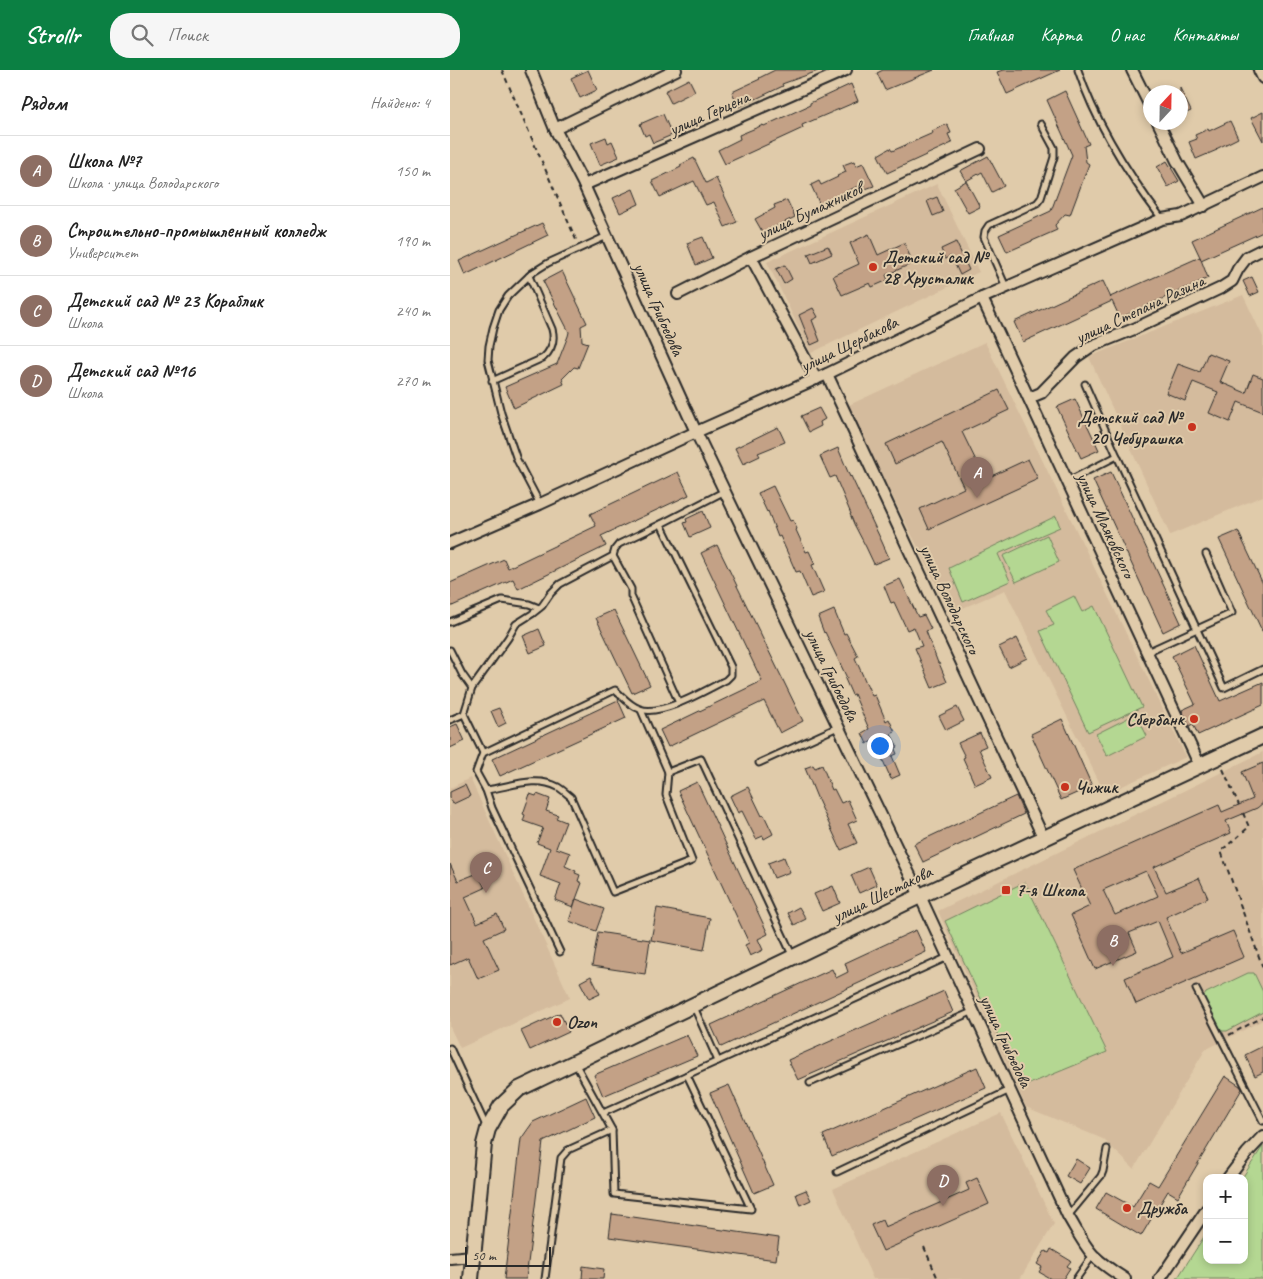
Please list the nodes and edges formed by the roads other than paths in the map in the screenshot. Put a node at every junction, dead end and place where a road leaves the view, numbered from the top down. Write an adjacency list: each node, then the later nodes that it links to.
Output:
1 (531, 70): 10 (street, улица Грибоедова)
2 (676, 70): 10 (street)
3 (846, 70): 14 (street, улица Герцена)
4 (1078, 70): 16 (lane)
5 (1132, 70): 8 (street)
6 (1260, 70): 7 (street)
7 (1263, 78)
8 (1143, 92)
9 (1041, 124): 21 (lane)
10 (555, 129): 14 (street, улица Грибоедова)
11 (1162, 130): 15 (street)
12 (980, 149): 19 (street, улица Бумажников)
13 (1263, 177): 15 (street, улица Щербакова)
14 (584, 185): 17 (street, улица Грибоедова)
15 (1204, 206): 16 (street, улица Щербакова)
16 (1162, 219): 21 (street, улица Щербакова)
17 (607, 236): 20 (lane); 29 (street, улица Грибоедова)
18 (1263, 249): 28 (street, улица Степана Разина)
19 (751, 257): 22 (street); 25 (street, улица Бумажников)
20 (529, 276): 26 (lane); 26 (lane)
21 (1006, 287): 23 (street, улица Щербакова)
22 (678, 294)
23 (982, 298): 24 (street, улица Щербакова); 28 (street, улица Маяковского)
24 (827, 374): 25 (street, улица Щербакова); 56 (street, улица Володарского)
25 (816, 379): 29 (street, улица Щербакова)
26 (492, 381): 33 (lane)
27 (1085, 384): 30 (lane)
28 (1029, 398): 31 (street, улица Маяковского)
29 (696, 432): 32 (street, улица Грибоедова); 33 (street, улица Щербакова)
30 (1117, 456): 31 (lane); 40 (lane)
31 (1068, 481): 42 (street, улица Маяковского)
32 (725, 491): 34 (lane); 49 (street, улица Грибоедова)
33 (540, 504): 35 (street, улица Щербакова)
34 (660, 524): 37 (lane); 45 (lane)
35 (450, 543)
36 (1206, 554): 40 (lane)
37 (613, 556): 38 (lane); 45 (lane)
38 (539, 608): 39 (lane); 44 (lane)
39 (450, 622)
40 (1197, 628): 42 (lane); 43 (lane)
41 (450, 650): 44 (lane)
42 (1147, 652): 53 (street, улица Маяковского)
43 (1263, 669)
44 (472, 688): 47 (lane)
45 (679, 703): 46 (lane)
46 (641, 710): 51 (lane); 54 (lane)
47 (464, 714): 48 (lane); 51 (lane)
48 (450, 720)
49 (838, 726): 52 (lane); 57 (street, улица Грибоедова)
50 (1263, 736): 53 (main road, улица Шестакова)
51 (483, 753): 55 (lane)
52 (759, 762)
53 (1200, 766): 56 (main road, улица Шестакова)
54 (668, 772): 55 (lane); 60 (lane)
55 (486, 790): 58 (lane)
56 (1044, 839): 57 (main road, улица Шестакова)
57 (920, 896): 59 (street, улица Грибоедова); 60 (main road, улица Шестакова)
58 (560, 952)
59 (948, 956): 63 (street, улица Грибоедова); 65 (lane)
60 (794, 957): 62 (main road, улица Шестакова)
61 (1196, 989): 71 (lane)
62 (693, 1006): 65 (lane); 66 (main road, улица Шестакова)
63 (974, 1011): 68 (lane); 69 (street, улица Грибоедова)
64 (450, 1048): 72 (lane)
65 (718, 1061): 67 (lane)
66 (575, 1063): 70 (lane); 72 (main road, улица Шестакова)
67 (687, 1075): 70 (lane); 73 (lane)
68 (810, 1083)
69 (1010, 1089): 76 (lane); 79 (street, улица Грибоедова)
70 (603, 1113): 73 (lane)
71 (1263, 1120)
72 (488, 1129): 81 (main road, улица Шестакова)
73 (612, 1130): 84 (lane)
74 (1263, 1136): 77 (street)
75 (1107, 1149): 79 (lane)
76 (837, 1172)
77 (1231, 1174)
78 (1203, 1215): 87 (street)
79 (1068, 1216): 80 (street, улица Грибоедова)
80 (1093, 1255): 85 (lane); 86 (street, улица Грибоедова)
81 (473, 1256): 82 (street); 83 (main road, улица Шестакова)
82 (450, 1258)
83 (471, 1279)
84 (545, 1279)
85 (1076, 1279)
86 (1125, 1279)
87 (1160, 1279)

